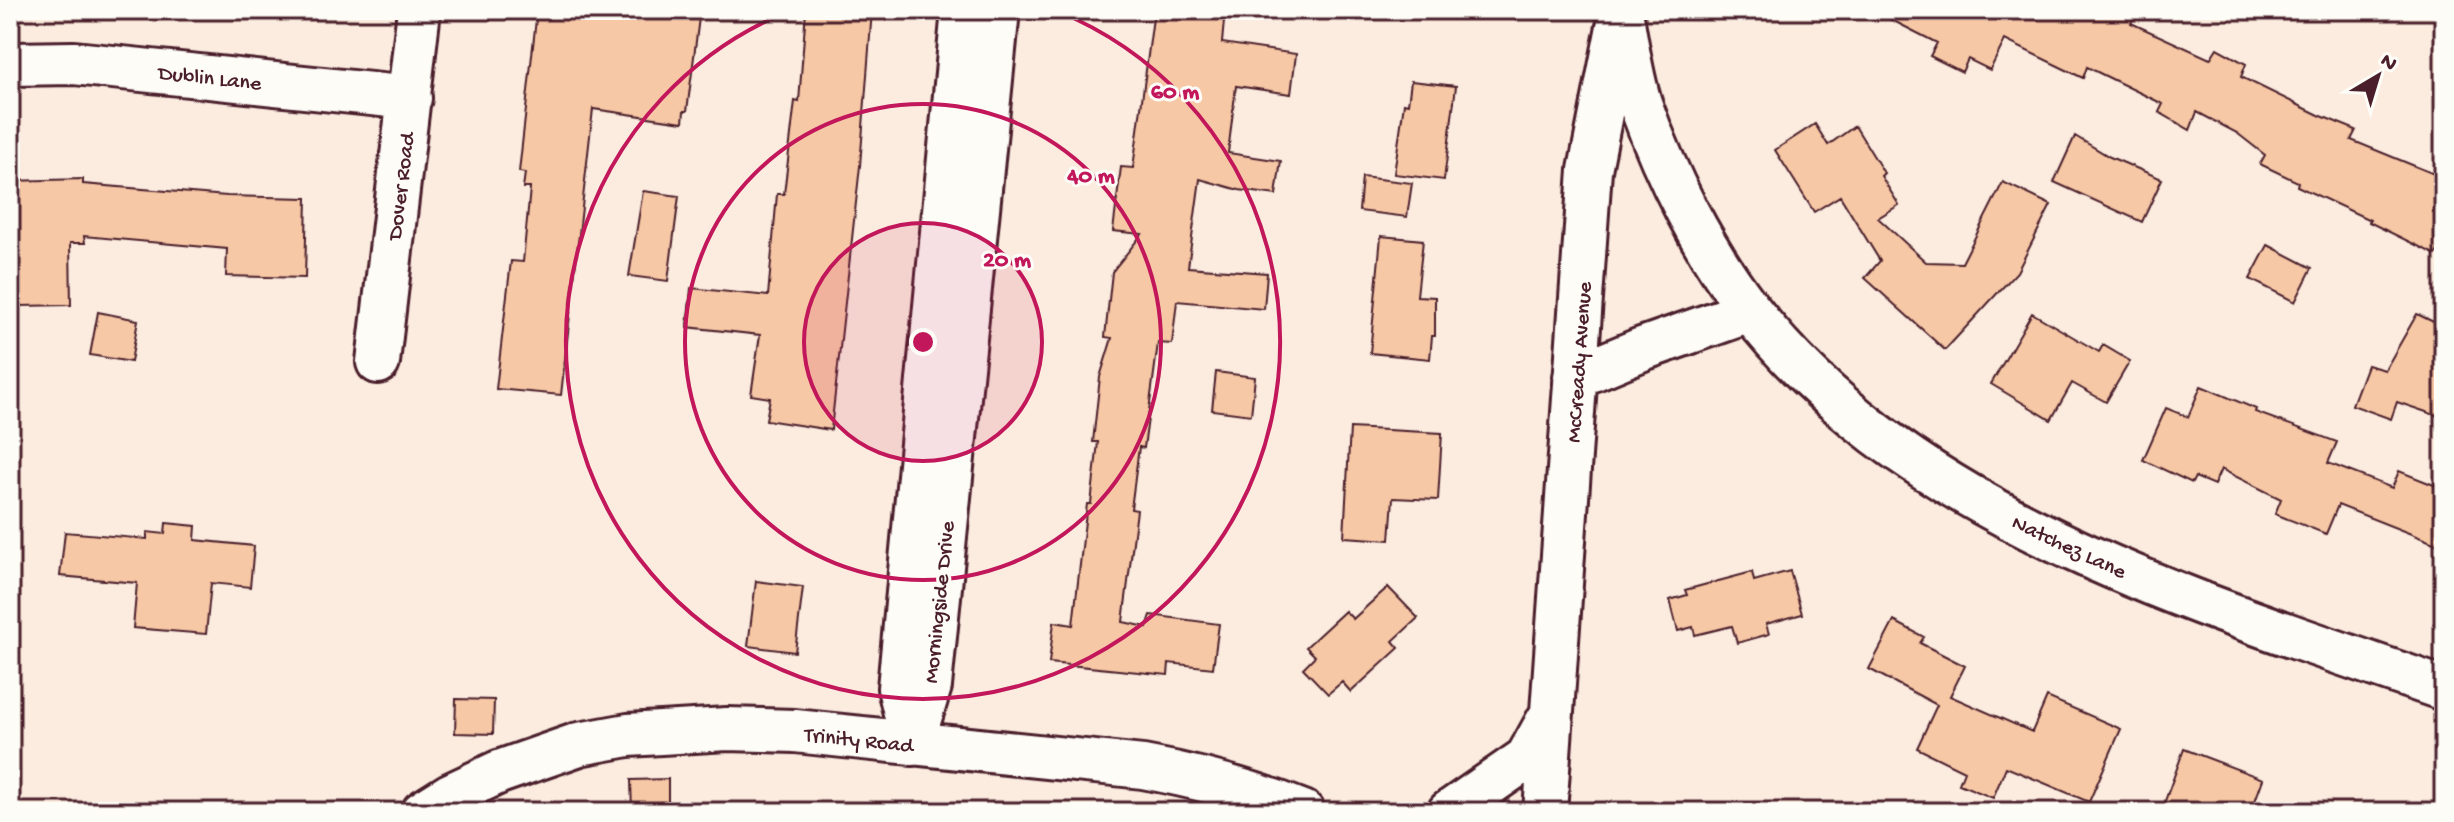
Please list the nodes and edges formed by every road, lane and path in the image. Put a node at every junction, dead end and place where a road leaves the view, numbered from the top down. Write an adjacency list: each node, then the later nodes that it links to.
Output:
1 (419, 10): 6 (street, Dover Road)
2 (963, 10): 12 (street, Morningside Drive)
3 (998, 10): 12 (street, Morningside Drive)
4 (1621, 11): 7 (street, Natchez Lane); 9 (street, McCready Avenue)
5 (10, 64): 6 (street, Dublin Lane)
6 (410, 98): 8 (street, Dover Road)
7 (1750, 311): 9 (street); 10 (street, Natchez Lane)
8 (378, 362)
9 (1575, 377): 11 (street, McCready Avenue)
10 (2444, 689)
11 (1550, 717): 15 (street, McCready Avenue); 16 (street, McCready Avenue)
12 (912, 744): 13 (street, Trinity Road); 14 (street, Trinity Road)
13 (423, 812)
14 (1303, 812)
15 (1449, 812)
16 (1545, 812)

